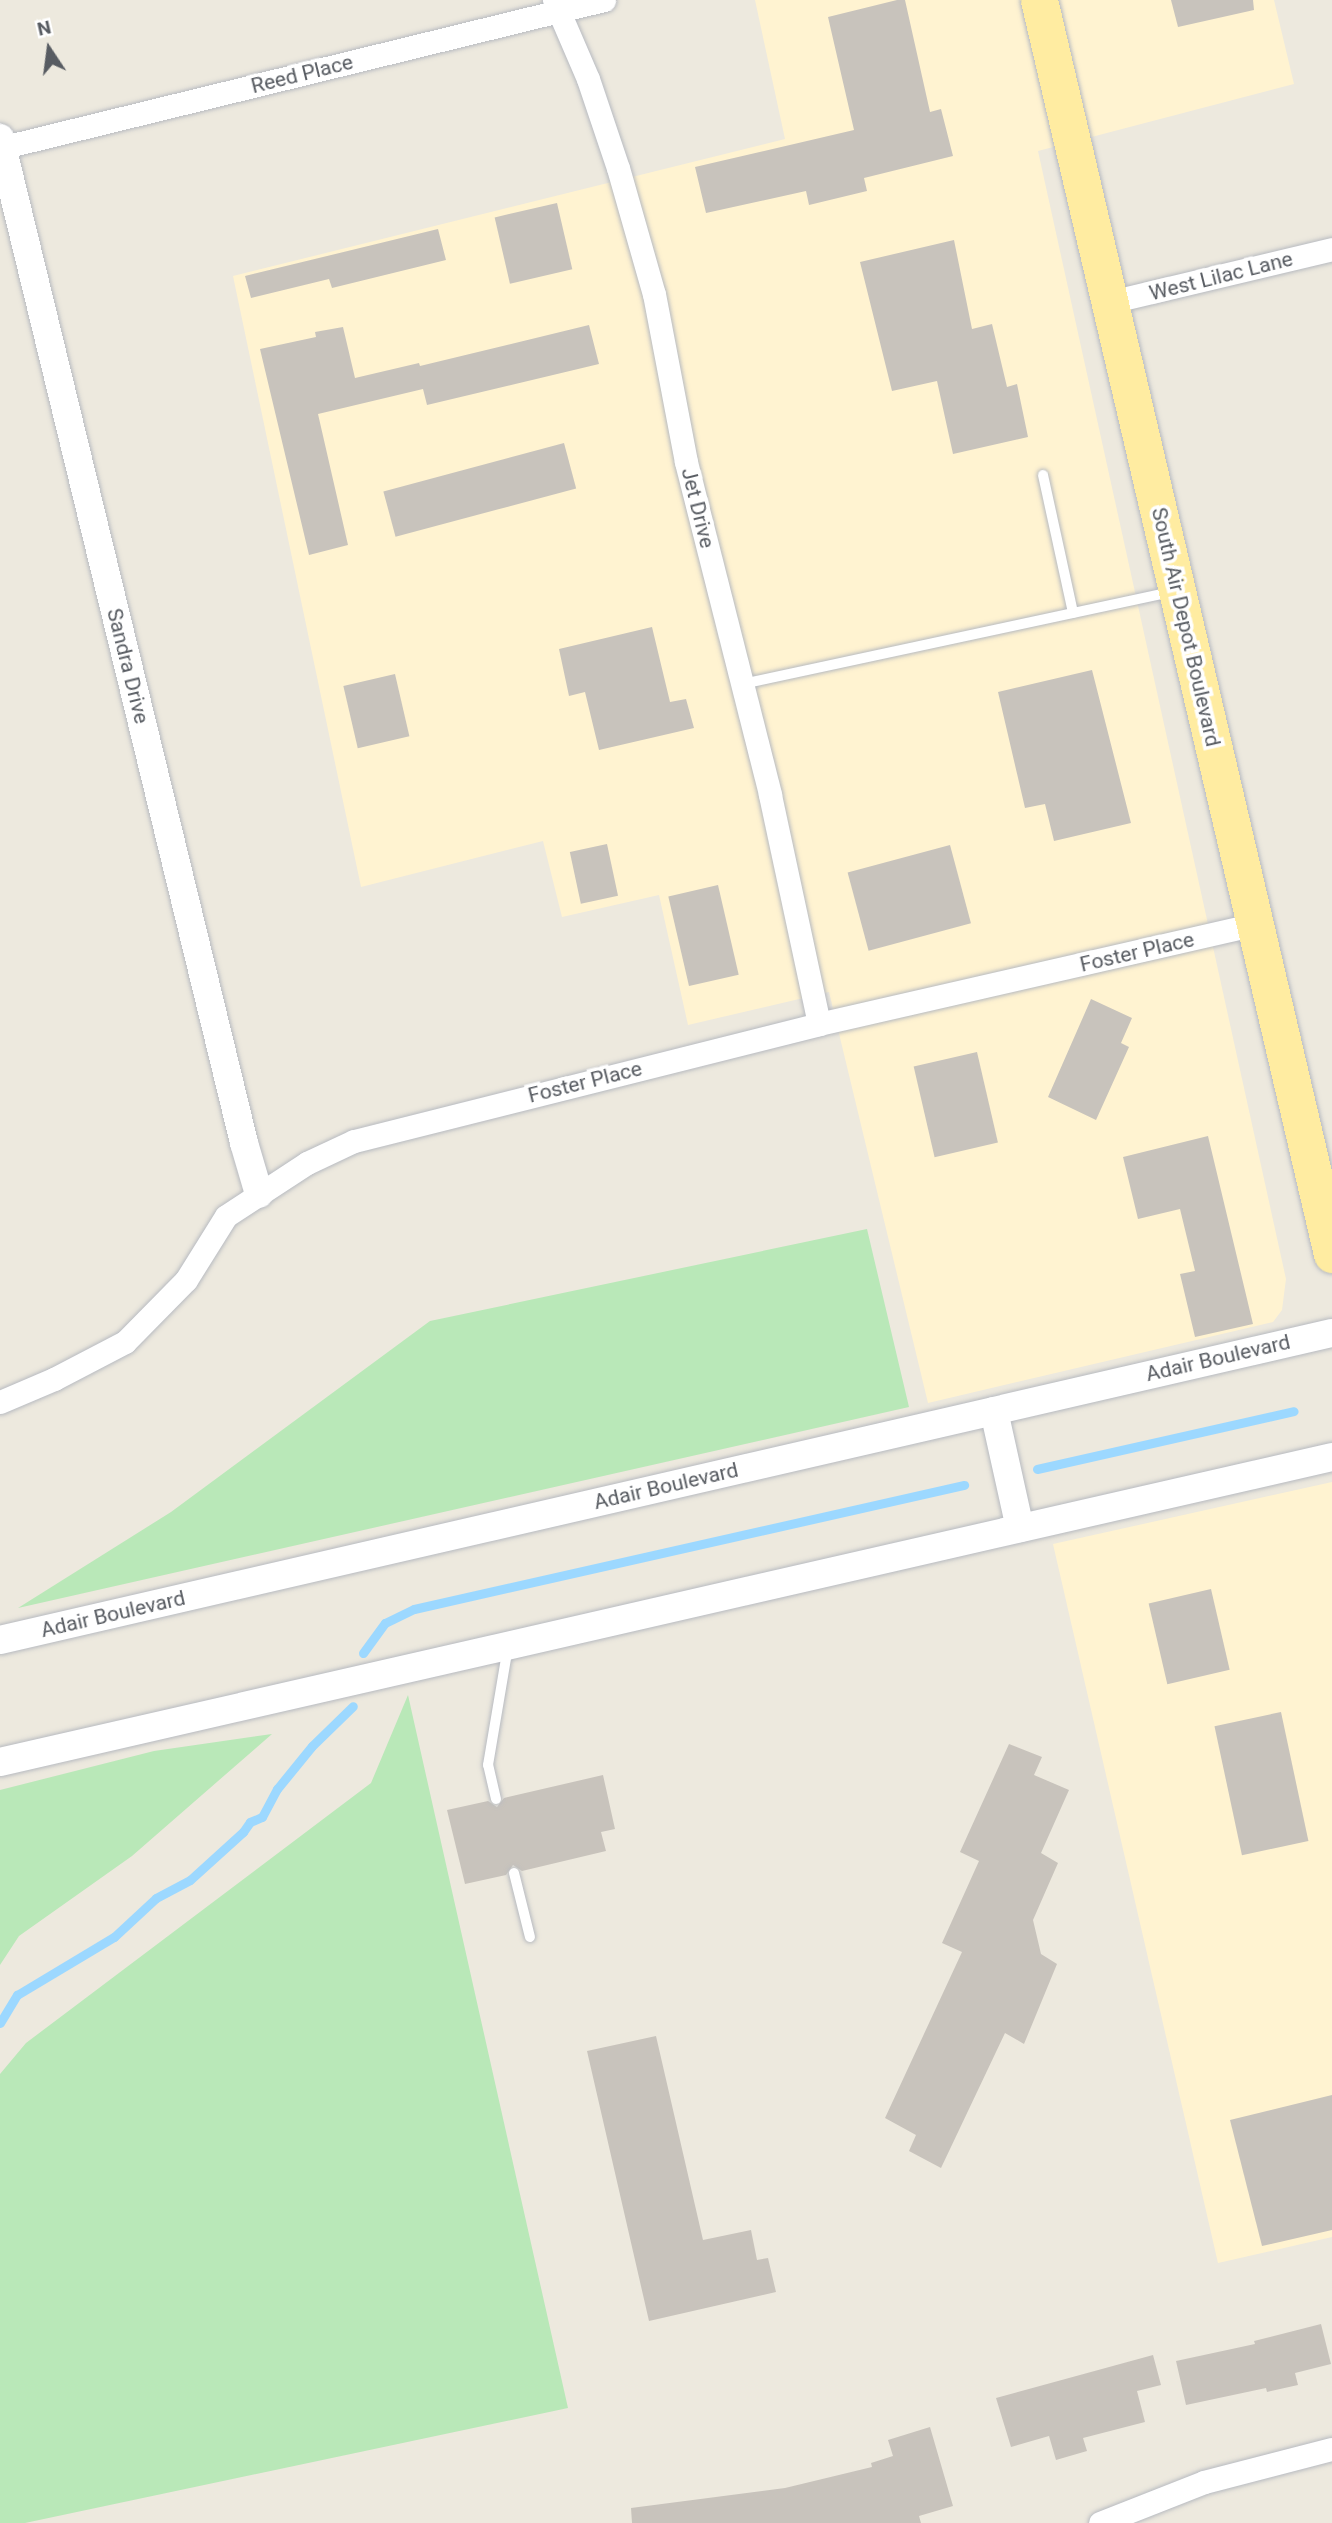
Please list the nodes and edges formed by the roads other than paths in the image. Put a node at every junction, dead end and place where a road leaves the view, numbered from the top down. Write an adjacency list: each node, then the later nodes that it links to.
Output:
1 (604, 0): 3 (street, Reed Place)
2 (1038, 0): 6 (main road, South Air Depot Boulevard)
3 (556, 6): 4 (street, Reed Place); 10 (street, Jet Drive)
4 (1, 144): 13 (street, Sandra Drive)
5 (1332, 249): 6 (street, West Lilac Lane)
6 (1110, 302): 8 (main road, South Air Depot Boulevard)
7 (1043, 475): 9 (lane)
8 (1178, 591): 9 (lane); 11 (main road, South Air Depot Boulevard)
9 (1073, 613): 10 (lane)
10 (742, 684): 12 (street, Jet Drive)
11 (1256, 924): 12 (street, Foster Place); 14 (main road, South Air Depot Boulevard)
12 (819, 1024): 13 (street, Foster Place)
13 (260, 1194): 16 (street, Foster Place)
14 (1332, 1254)
15 (1332, 1333): 17 (street, Adair Boulevard)
16 (0, 1402)
17 (994, 1410): 19 (street); 20 (street, Adair Boulevard)
18 (1332, 1457): 19 (street)
19 (1020, 1528): 21 (street)
20 (0, 1640)
21 (509, 1645): 22 (street); 23 (lane)
22 (0, 1762)
23 (496, 1799)
24 (514, 1873): 25 (lane)
25 (530, 1937)
26 (1332, 2449): 27 (street)
27 (1100, 2523)

